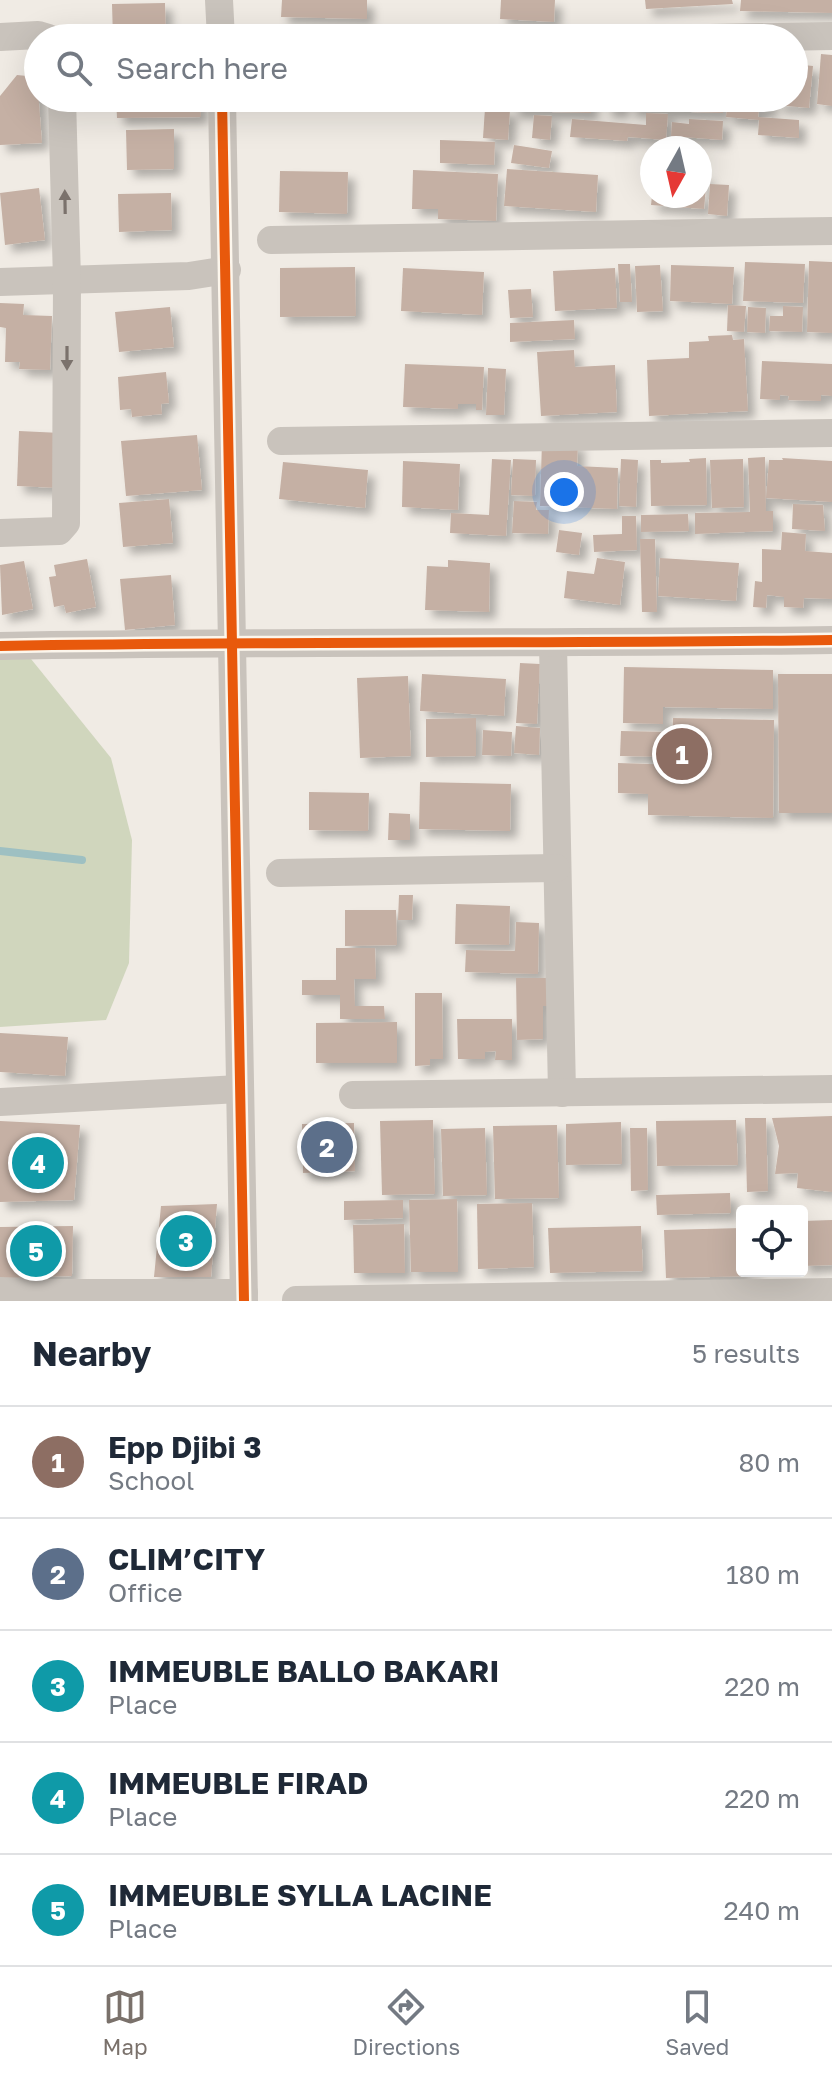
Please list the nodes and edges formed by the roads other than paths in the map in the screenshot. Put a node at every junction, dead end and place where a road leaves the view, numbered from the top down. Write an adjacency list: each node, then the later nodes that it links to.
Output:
1 (219, 0): 2 (street)
2 (220, 24)
3 (24, 36): 6 (street)
4 (808, 36): 5 (street)
5 (832, 36)
6 (0, 37)
7 (62, 112): 12 (street, one-way to 7)
8 (222, 112): 11 (street)
9 (832, 231): 10 (street)
10 (271, 240)
11 (227, 270): 12 (street); 18 (street)
12 (67, 280): 13 (street); 16 (street, one-way to 16)
13 (0, 282)
14 (832, 433): 15 (street)
15 (281, 441)
16 (0, 533)
17 (832, 640): 19 (street)
18 (233, 641): 19 (street); 20 (street); 23 (street)
19 (553, 644): 21 (street)
20 (0, 646)
21 (556, 868): 22 (street); 25 (street)
22 (280, 873)
23 (239, 1089): 27 (street); 30 (street)
24 (832, 1089): 25 (street)
25 (562, 1093): 26 (street)
26 (353, 1095)
27 (0, 1102)
28 (0, 1291): 30 (street)
29 (832, 1292): 31 (street)
30 (244, 1297)
31 (296, 1300)

